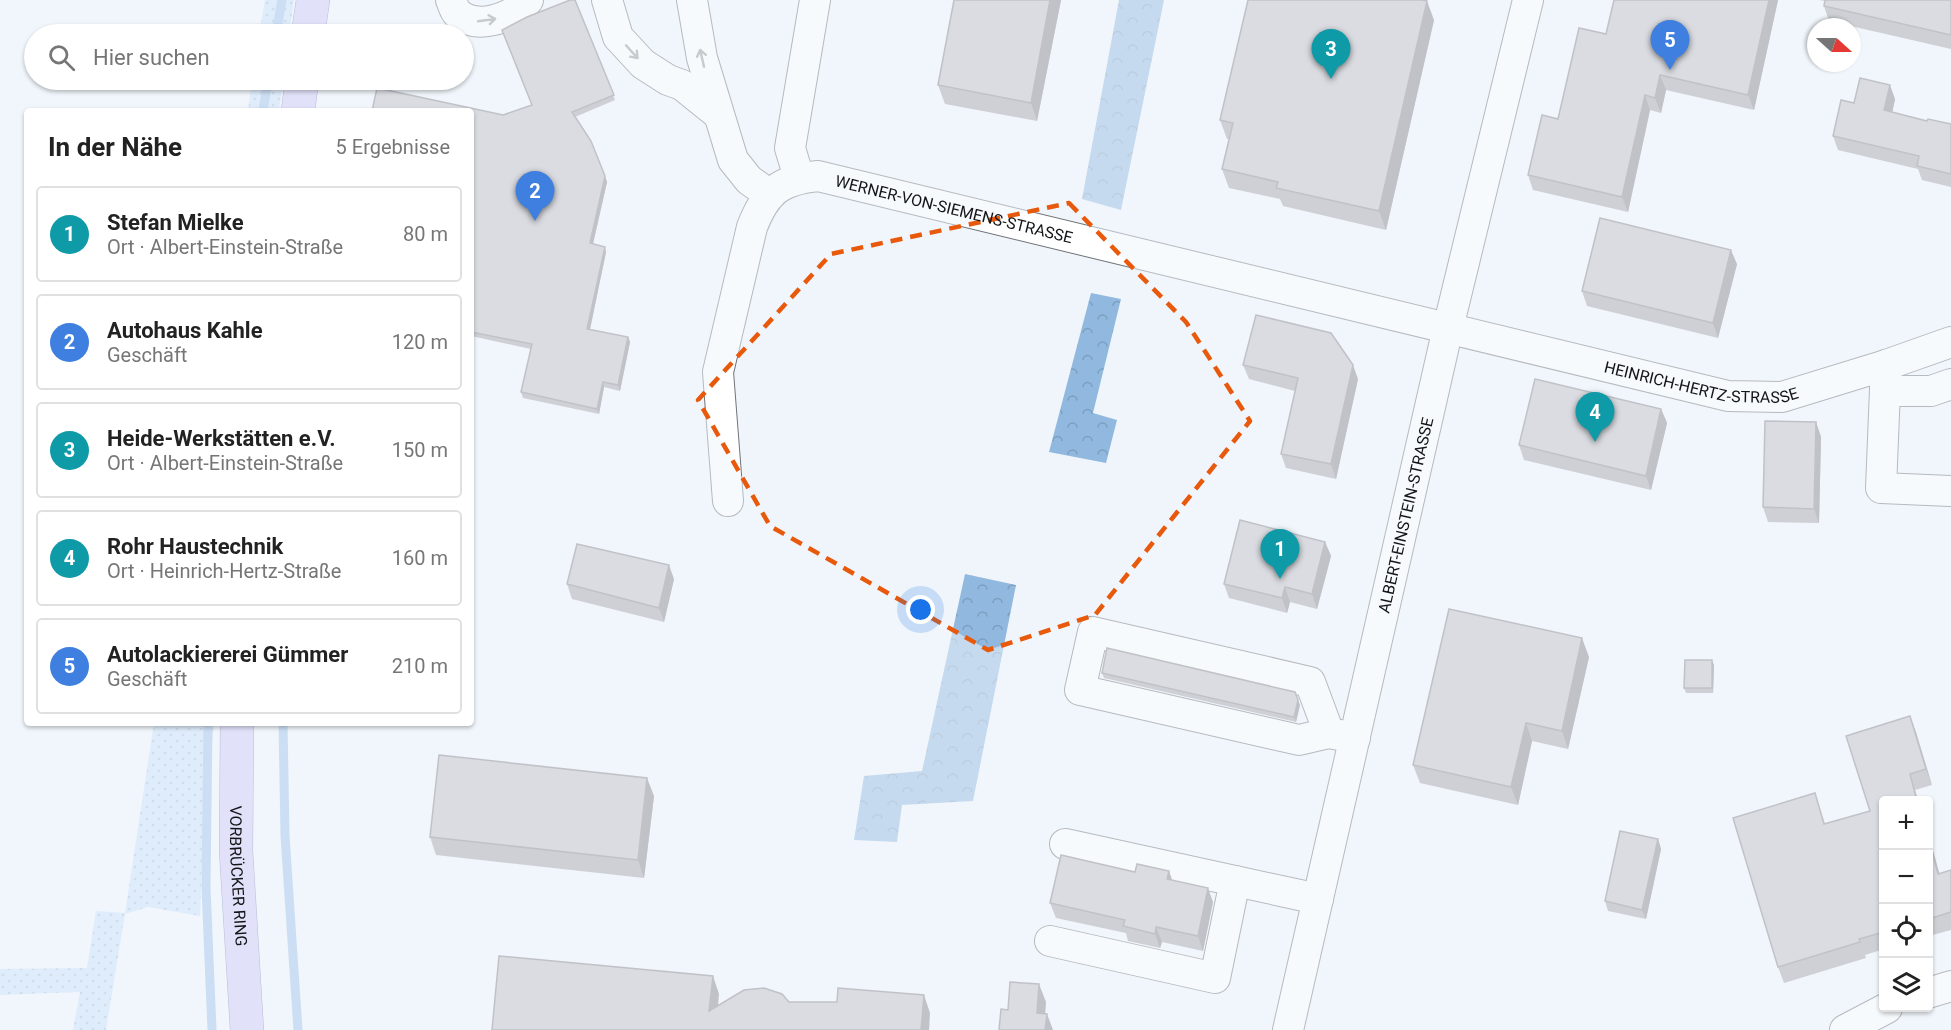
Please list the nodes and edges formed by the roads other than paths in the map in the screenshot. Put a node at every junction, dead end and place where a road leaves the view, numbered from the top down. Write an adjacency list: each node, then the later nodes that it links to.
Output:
1 (313, 0): 8 (main road)
2 (451, 0): 3 (street, one-way to 3)
3 (528, 0)
4 (607, 0): 11 (street, one-way to 11)
5 (692, 0): 11 (street, one-way to 5)
6 (815, 0): 12 (street)
7 (1528, 0): 14 (street, ALBERT-EINSTEIN-STRASSE)
8 (310, 24)
9 (301, 90): 10 (main road)
10 (298, 108)
11 (718, 114): 13 (street)
12 (799, 178): 13 (street); 14 (street, WERNER-VON-SIEMENS-STRASSE)
13 (770, 195): 19 (street)
14 (1448, 328): 16 (street, HEINRICH-HERTZ-STRASSE); 21 (street, ALBERT-EINSTEIN-STRASSE)
15 (1951, 342): 16 (street, HEINRICH-HERTZ-STRASSE)
16 (1885, 378): 17 (street); 18 (street)
17 (1951, 384)
18 (1951, 490)
19 (728, 501)
20 (237, 726): 29 (main road, VORBRÜCKER RING)
21 (1342, 736): 21 (street); 24 (street, ALBERT-EINSTEIN-STRASSE)
22 (1065, 844): 23 (street)
23 (1235, 881): 24 (street); 25 (street)
24 (1318, 899): 30 (street, ALBERT-EINSTEIN-STRASSE)
25 (1050, 941)
26 (1951, 986): 27 (street)
27 (1933, 992)
28 (1879, 1012): 31 (street)
29 (247, 1030)
30 (1288, 1030)
31 (1845, 1030)

